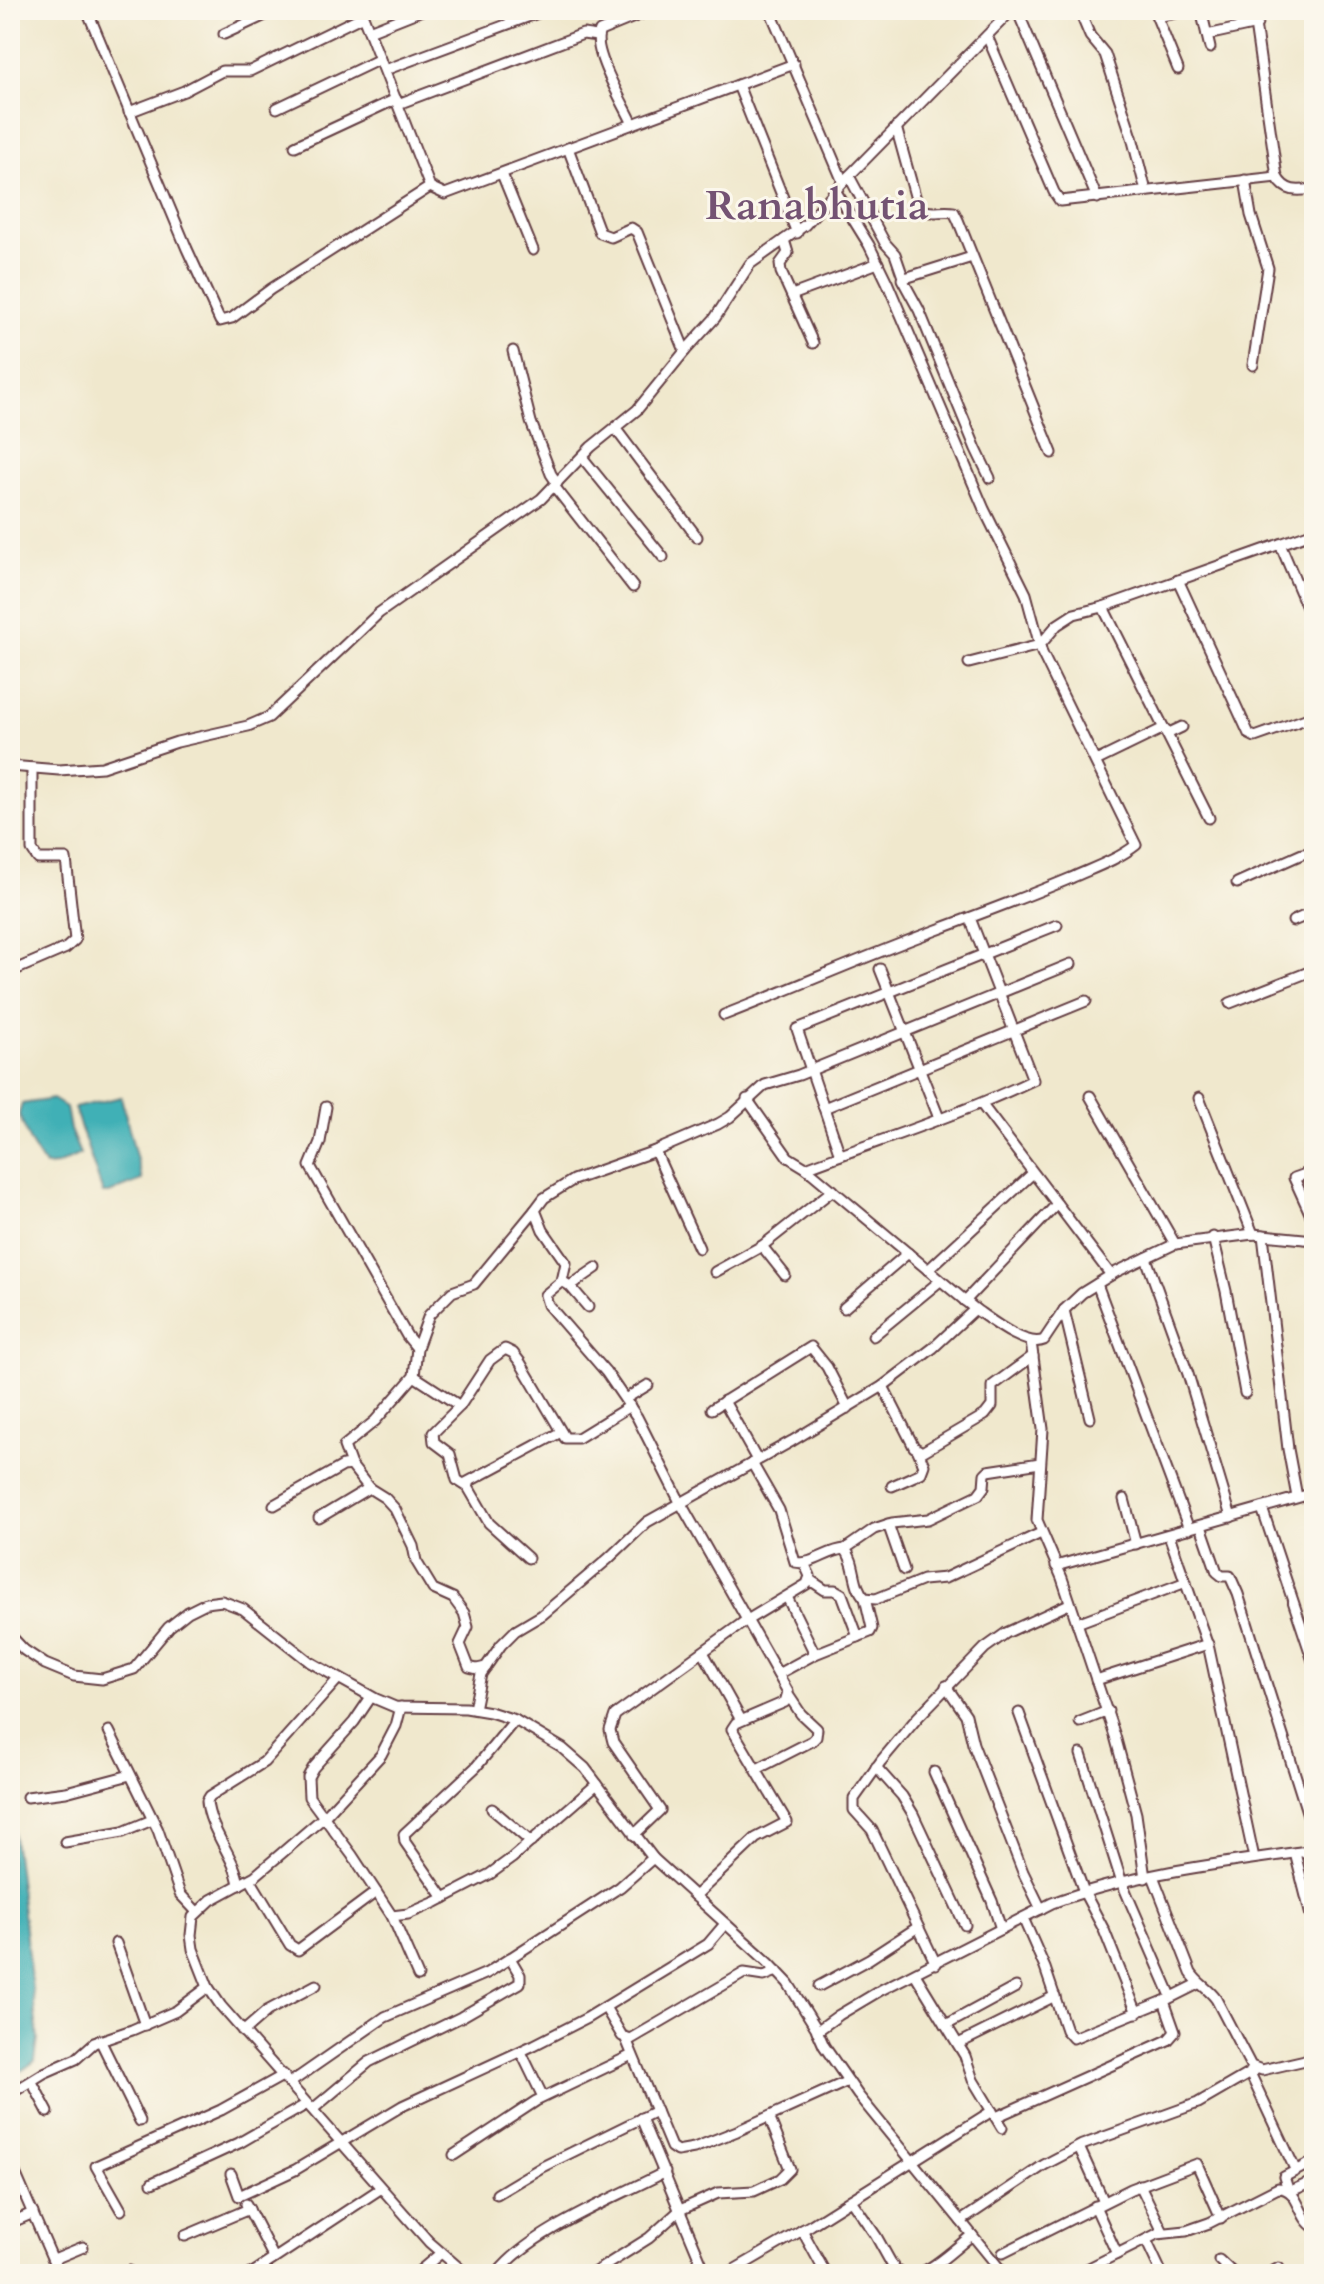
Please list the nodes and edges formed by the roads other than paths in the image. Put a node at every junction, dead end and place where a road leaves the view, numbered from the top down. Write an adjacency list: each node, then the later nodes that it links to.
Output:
1 (87, 10): 27 (street)
2 (276, 10): 15 (street)
3 (422, 10): 14 (street)
4 (546, 10): 23 (street)
5 (651, 10): 17 (street)
6 (770, 10): 21 (street)
7 (1015, 10): 18 (street); 40 (street)
8 (1079, 10): 39 (street)
9 (1190, 10): 12 (street)
10 (1201, 10): 16 (street)
11 (1253, 10): 13 (street)
12 (1156, 14): 22 (street)
13 (1257, 24): 16 (street); 33 (street)
14 (369, 31): 20 (street); 27 (street)
15 (224, 34)
16 (1207, 35): 19 (street)
17 (597, 36): 25 (street); 28 (street)
18 (987, 36): 29 (street); 40 (street)
19 (1210, 48)
20 (380, 59): 23 (street); 26 (street)
21 (794, 64): 24 (street); 34 (street)
22 (1178, 69)
23 (385, 70): 25 (street)
24 (738, 85): 28 (street); 41 (street)
25 (397, 102): 30 (street); 36 (street)
26 (277, 108)
27 (129, 112): 36 (street)
28 (633, 124): 31 (street)
29 (896, 127): 34 (street); 44 (street)
30 (295, 146)
31 (568, 148): 32 (street); 50 (street)
32 (502, 174): 36 (street); 43 (street)
33 (1277, 177): 35 (street); 37 (street)
34 (846, 179): 38 (street); 46 (street)
35 (1245, 180): 39 (street); 51 (street)
36 (430, 187)
37 (1314, 189)
38 (835, 190): 41 (street); 45 (street)
39 (1146, 191): 40 (street)
40 (1097, 198)
41 (797, 233): 42 (street)
42 (784, 240): 47 (street); 50 (street)
43 (533, 250)
44 (972, 257): 46 (street); 53 (street)
45 (878, 263): 47 (street); 65 (street)
46 (903, 277): 55 (street)
47 (792, 295): 48 (street)
48 (813, 343)
49 (513, 351): 56 (street)
50 (685, 351): 52 (street)
51 (1253, 365)
52 (615, 428): 54 (street); 58 (street)
53 (1052, 453)
54 (582, 457): 56 (street); 60 (street)
55 (990, 478)
56 (554, 481): 62 (street); 72 (street)
57 (1314, 532): 59 (street)
58 (697, 537)
59 (1280, 544): 61 (street); 64 (street)
60 (663, 557)
61 (1178, 580): 63 (street); 67 (street)
62 (633, 587)
63 (1103, 607): 65 (street); 69 (street)
64 (1314, 624)
65 (1040, 645): 66 (street); 70 (street)
66 (969, 663)
67 (1314, 716)
68 (1182, 727): 69 (street)
69 (1166, 731): 70 (street); 73 (street)
70 (1096, 761): 77 (street)
71 (10, 766): 72 (street)
72 (32, 768): 84 (street)
73 (1209, 818)
74 (1314, 853): 75 (street)
75 (1237, 883)
76 (1314, 912): 78 (street)
77 (970, 918): 80 (street); 89 (street)
78 (1293, 921)
79 (1057, 925): 80 (street)
80 (984, 954): 85 (street); 86 (street)
81 (1071, 964): 86 (street)
82 (880, 969): 85 (street)
83 (1314, 970): 88 (street)
84 (10, 972)
85 (889, 992): 91 (street); 93 (street)
86 (1000, 993): 90 (street); 91 (street)
87 (1086, 1001): 90 (street)
88 (1230, 1003)
89 (724, 1015)
90 (1014, 1031): 92 (street); 97 (street)
91 (905, 1032): 92 (street); 93 (street)
92 (920, 1069): 99 (street); 100 (street)
93 (811, 1070): 96 (street); 99 (street)
94 (1090, 1096): 113 (street)
95 (1199, 1098): 110 (street)
96 (747, 1099): 101 (street); 103 (street)
97 (982, 1105): 100 (street); 105 (street)
98 (326, 1107): 133 (street)
99 (824, 1108): 102 (street)
100 (939, 1118): 102 (street)
101 (655, 1151): 108 (street); 115 (street)
102 (840, 1155): 103 (street)
103 (806, 1168): 106 (street)
104 (1314, 1171): 109 (street)
105 (1033, 1173): 107 (street); 119 (street)
106 (833, 1190): 114 (street); 116 (street)
107 (1057, 1204): 122 (street); 126 (street)
108 (535, 1210): 124 (street); 133 (street)
109 (1314, 1219)
110 (1258, 1235): 111 (street); 112 (street); 154 (street)
111 (1213, 1237): 113 (street); 138 (street)
112 (1314, 1240)
113 (1175, 1244): 117 (street)
114 (762, 1246): 120 (street); 121 (street)
115 (699, 1248)
116 (908, 1253): 119 (street); 128 (street)
117 (1146, 1258): 122 (street); 159 (street)
118 (596, 1268): 124 (street)
119 (928, 1270): 123 (street)
120 (715, 1272)
121 (785, 1275)
122 (1111, 1275): 125 (street)
123 (940, 1281): 126 (street); 131 (street)
124 (566, 1283): 127 (street); 140 (street)
125 (1097, 1284): 130 (street); 163 (street)
126 (965, 1301): 129 (street)
127 (588, 1307)
128 (844, 1308)
129 (975, 1309): 132 (street); 137 (street)
130 (1064, 1310): 132 (street); 144 (street)
131 (873, 1336)
132 (1031, 1342): 134 (street)
133 (417, 1348): 135 (street)
134 (1033, 1356): 146 (street); 148 (street)
135 (414, 1376): 141 (street); 149 (street)
136 (648, 1385): 140 (street)
137 (883, 1386): 142 (street); 146 (street)
138 (1245, 1393)
139 (724, 1401): 142 (street); 143 (street); 147 (street)
140 (627, 1403): 145 (street); 156 (street)
141 (460, 1406): 145 (street); 150 (street)
142 (848, 1408): 147 (street)
143 (712, 1409)
144 (1090, 1418)
145 (561, 1432): 150 (street)
146 (918, 1451): 151 (street)
147 (755, 1462): 156 (street); 169 (street)
148 (1040, 1463): 161 (street); 164 (street)
149 (351, 1465): 152 (street); 157 (street)
150 (464, 1484): 168 (street)
151 (892, 1486)
152 (369, 1488): 160 (street); 185 (street)
153 (1314, 1493): 154 (street)
154 (1297, 1497): 158 (street)
155 (1124, 1499): 166 (street)
156 (680, 1502): 177 (street); 185 (street)
157 (274, 1505)
158 (1262, 1508): 159 (street); 184 (street)
159 (1231, 1517): 162 (street)
160 (319, 1518)
161 (888, 1524): 167 (street); 171 (street)
162 (1201, 1526): 163 (street); 210 (street)
163 (1189, 1529): 165 (street)
164 (1041, 1533): 170 (street); 175 (street)
165 (1169, 1535): 166 (street); 173 (street)
166 (1136, 1544): 170 (street)
167 (845, 1549): 169 (street); 175 (street)
168 (528, 1558)
169 (804, 1563): 172 (street)
170 (1056, 1566): 176 (street)
171 (904, 1570)
172 (810, 1580): 174 (street); 180 (street)
173 (1186, 1582): 178 (street); 181 (street)
174 (787, 1597): 177 (street); 183 (street)
175 (865, 1598): 180 (street)
176 (1069, 1604): 178 (street); 189 (street)
177 (747, 1619): 182 (street); 186 (street)
178 (1077, 1623): 188 (street)
179 (10, 1635): 187 (street)
180 (858, 1637): 183 (street)
181 (1208, 1644): 188 (street); 217 (street)
182 (703, 1652): 197 (street); 211 (street)
183 (815, 1654): 186 (street)
184 (1314, 1664)
185 (486, 1667): 193 (street)
186 (778, 1674): 190 (street)
187 (338, 1679): 191 (street); 221 (street)
188 (1096, 1680): 194 (street)
189 (946, 1686): 201 (street); 226 (street)
190 (789, 1696): 197 (street); 202 (street)
191 (371, 1697): 192 (street); 208 (street)
192 (401, 1707): 193 (street); 208 (street)
193 (474, 1709): 196 (street)
194 (1108, 1711): 198 (street); 218 (street)
195 (1019, 1713): 224 (street)
196 (515, 1720): 205 (street); 225 (street)
197 (741, 1720): 202 (street)
198 (1080, 1722)
199 (109, 1731): 204 (street)
200 (1081, 1754): 220 (street)
201 (876, 1767): 231 (street); 232 (street)
202 (757, 1769): 223 (street)
203 (934, 1772): 234 (street)
204 (130, 1775): 206 (street); 209 (street)
205 (597, 1784): 211 (street); 213 (street)
206 (27, 1797)
207 (492, 1809): 213 (street)
208 (324, 1817): 219 (street); 222 (street)
209 (152, 1820): 212 (street); 227 (street)
210 (1314, 1834)
211 (634, 1835): 216 (street)
212 (65, 1842)
213 (531, 1842): 225 (street)
214 (1314, 1850): 215 (street)
215 (1295, 1853): 217 (street); 233 (street)
216 (653, 1858): 223 (street); 236 (street)
217 (1254, 1858): 218 (street)
218 (1149, 1877): 220 (street); 241 (street)
219 (250, 1879): 221 (street); 222 (street)
220 (1122, 1883): 224 (street); 247 (street)
221 (239, 1885): 227 (street)
222 (376, 1892): 228 (street)
223 (699, 1892): 230 (street)
224 (1084, 1892): 226 (street); 249 (street)
225 (444, 1898): 228 (street)
226 (1041, 1909): 229 (street)
227 (197, 1912): 244 (street)
228 (392, 1916): 240 (street)
229 (1023, 1918): 234 (street); 246 (street)
230 (725, 1924): 238 (street); 248 (street)
231 (965, 1925)
232 (918, 1927): 237 (street); 243 (street)
233 (1314, 1928)
234 (1001, 1929): 237 (street)
235 (116, 1943): 250 (street)
236 (510, 1958): 261 (street); 266 (street)
237 (936, 1964): 239 (street)
238 (777, 1971): 252 (street); 254 (street)
239 (915, 1974): 251 (street); 252 (street)
240 (418, 1976)
241 (1198, 1984): 247 (street); 260 (street)
242 (316, 1985): 253 (street)
243 (819, 1986)
244 (208, 1987): 250 (street); 253 (street)
245 (1016, 1987): 251 (street)
246 (1055, 1996): 249 (street); 256 (street)
247 (1168, 1998): 249 (street); 269 (street)
248 (605, 2007): 254 (street); 257 (street)
249 (1137, 2013)
250 (145, 2025): 255 (street)
251 (946, 2025): 256 (street)
252 (817, 2031): 262 (street)
253 (243, 2032): 261 (street)
254 (626, 2039): 258 (street)
255 (100, 2040): 263 (street); 272 (street)
256 (958, 2044): 269 (street)
257 (521, 2052): 265 (street); 274 (street)
258 (632, 2055): 265 (street); 267 (street)
259 (1314, 2058): 260 (street)
260 (1253, 2071): 275 (street); 280 (street)
261 (287, 2079): 266 (street); 293 (street)
262 (848, 2081): 270 (street); 278 (street)
263 (32, 2082): 264 (street); 268 (street)
264 (10, 2094)
265 (543, 2097): 276 (street)
266 (310, 2106): 274 (street); 284 (street)
267 (656, 2111): 270 (street); 271 (street)
268 (48, 2112)
269 (994, 2114): 273 (street); 278 (street)
270 (769, 2117): 294 (street)
271 (641, 2118): 281 (street); 288 (street)
272 (140, 2121)
273 (1002, 2128)
274 (342, 2143): 286 (street); 289 (street)
275 (1079, 2147): 291 (street); 297 (street)
276 (454, 2155)
277 (10, 2161): 295 (street)
278 (913, 2161): 290 (street); 297 (street)
279 (1314, 2161): 280 (street)
280 (1295, 2169): 287 (street)
281 (665, 2172): 294 (street); 319 (street)
282 (231, 2174): 289 (street)
283 (1314, 2181): 287 (street)
284 (152, 2183)
285 (1140, 2185): 291 (street); 296 (street); 301 (street)
286 (380, 2189): 306 (street); 309 (street)
287 (1289, 2190): 296 (street); 299 (street)
288 (497, 2194)
289 (243, 2196): 292 (street)
290 (851, 2200): 300 (street); 313 (street)
291 (1100, 2204): 307 (street); 308 (street)
292 (249, 2209): 303 (street); 309 (street)
293 (121, 2210)
294 (680, 2210): 320 (street); 321 (street)
295 (33, 2213): 298 (street); 310 (street)
296 (1221, 2218): 301 (street)
297 (961, 2221): 302 (street)
298 (10, 2223)
299 (1314, 2227)
300 (802, 2230): 322 (street); 323 (street)
301 (1163, 2232): 304 (street)
302 (972, 2235): 313 (street); 325 (street)
303 (185, 2236)
304 (1146, 2240): 308 (street); 315 (street)
305 (83, 2247): 310 (street)
306 (441, 2253): 314 (street); 318 (street)
307 (1003, 2253)
308 (1117, 2254): 326 (street)
309 (274, 2258): 317 (street)
310 (54, 2259): 316 (street)
311 (1219, 2260): 327 (street)
312 (1279, 2268): 328 (street)
313 (895, 2270): 324 (street)
314 (458, 2272)
315 (1159, 2273)
316 (59, 2274)
317 (251, 2274)
318 (416, 2274)
319 (497, 2274)
320 (592, 2274)
321 (706, 2274)
322 (727, 2274)
323 (826, 2274)
324 (881, 2274)
325 (1004, 2274)
326 (1077, 2274)
327 (1234, 2274)
328 (1268, 2274)

